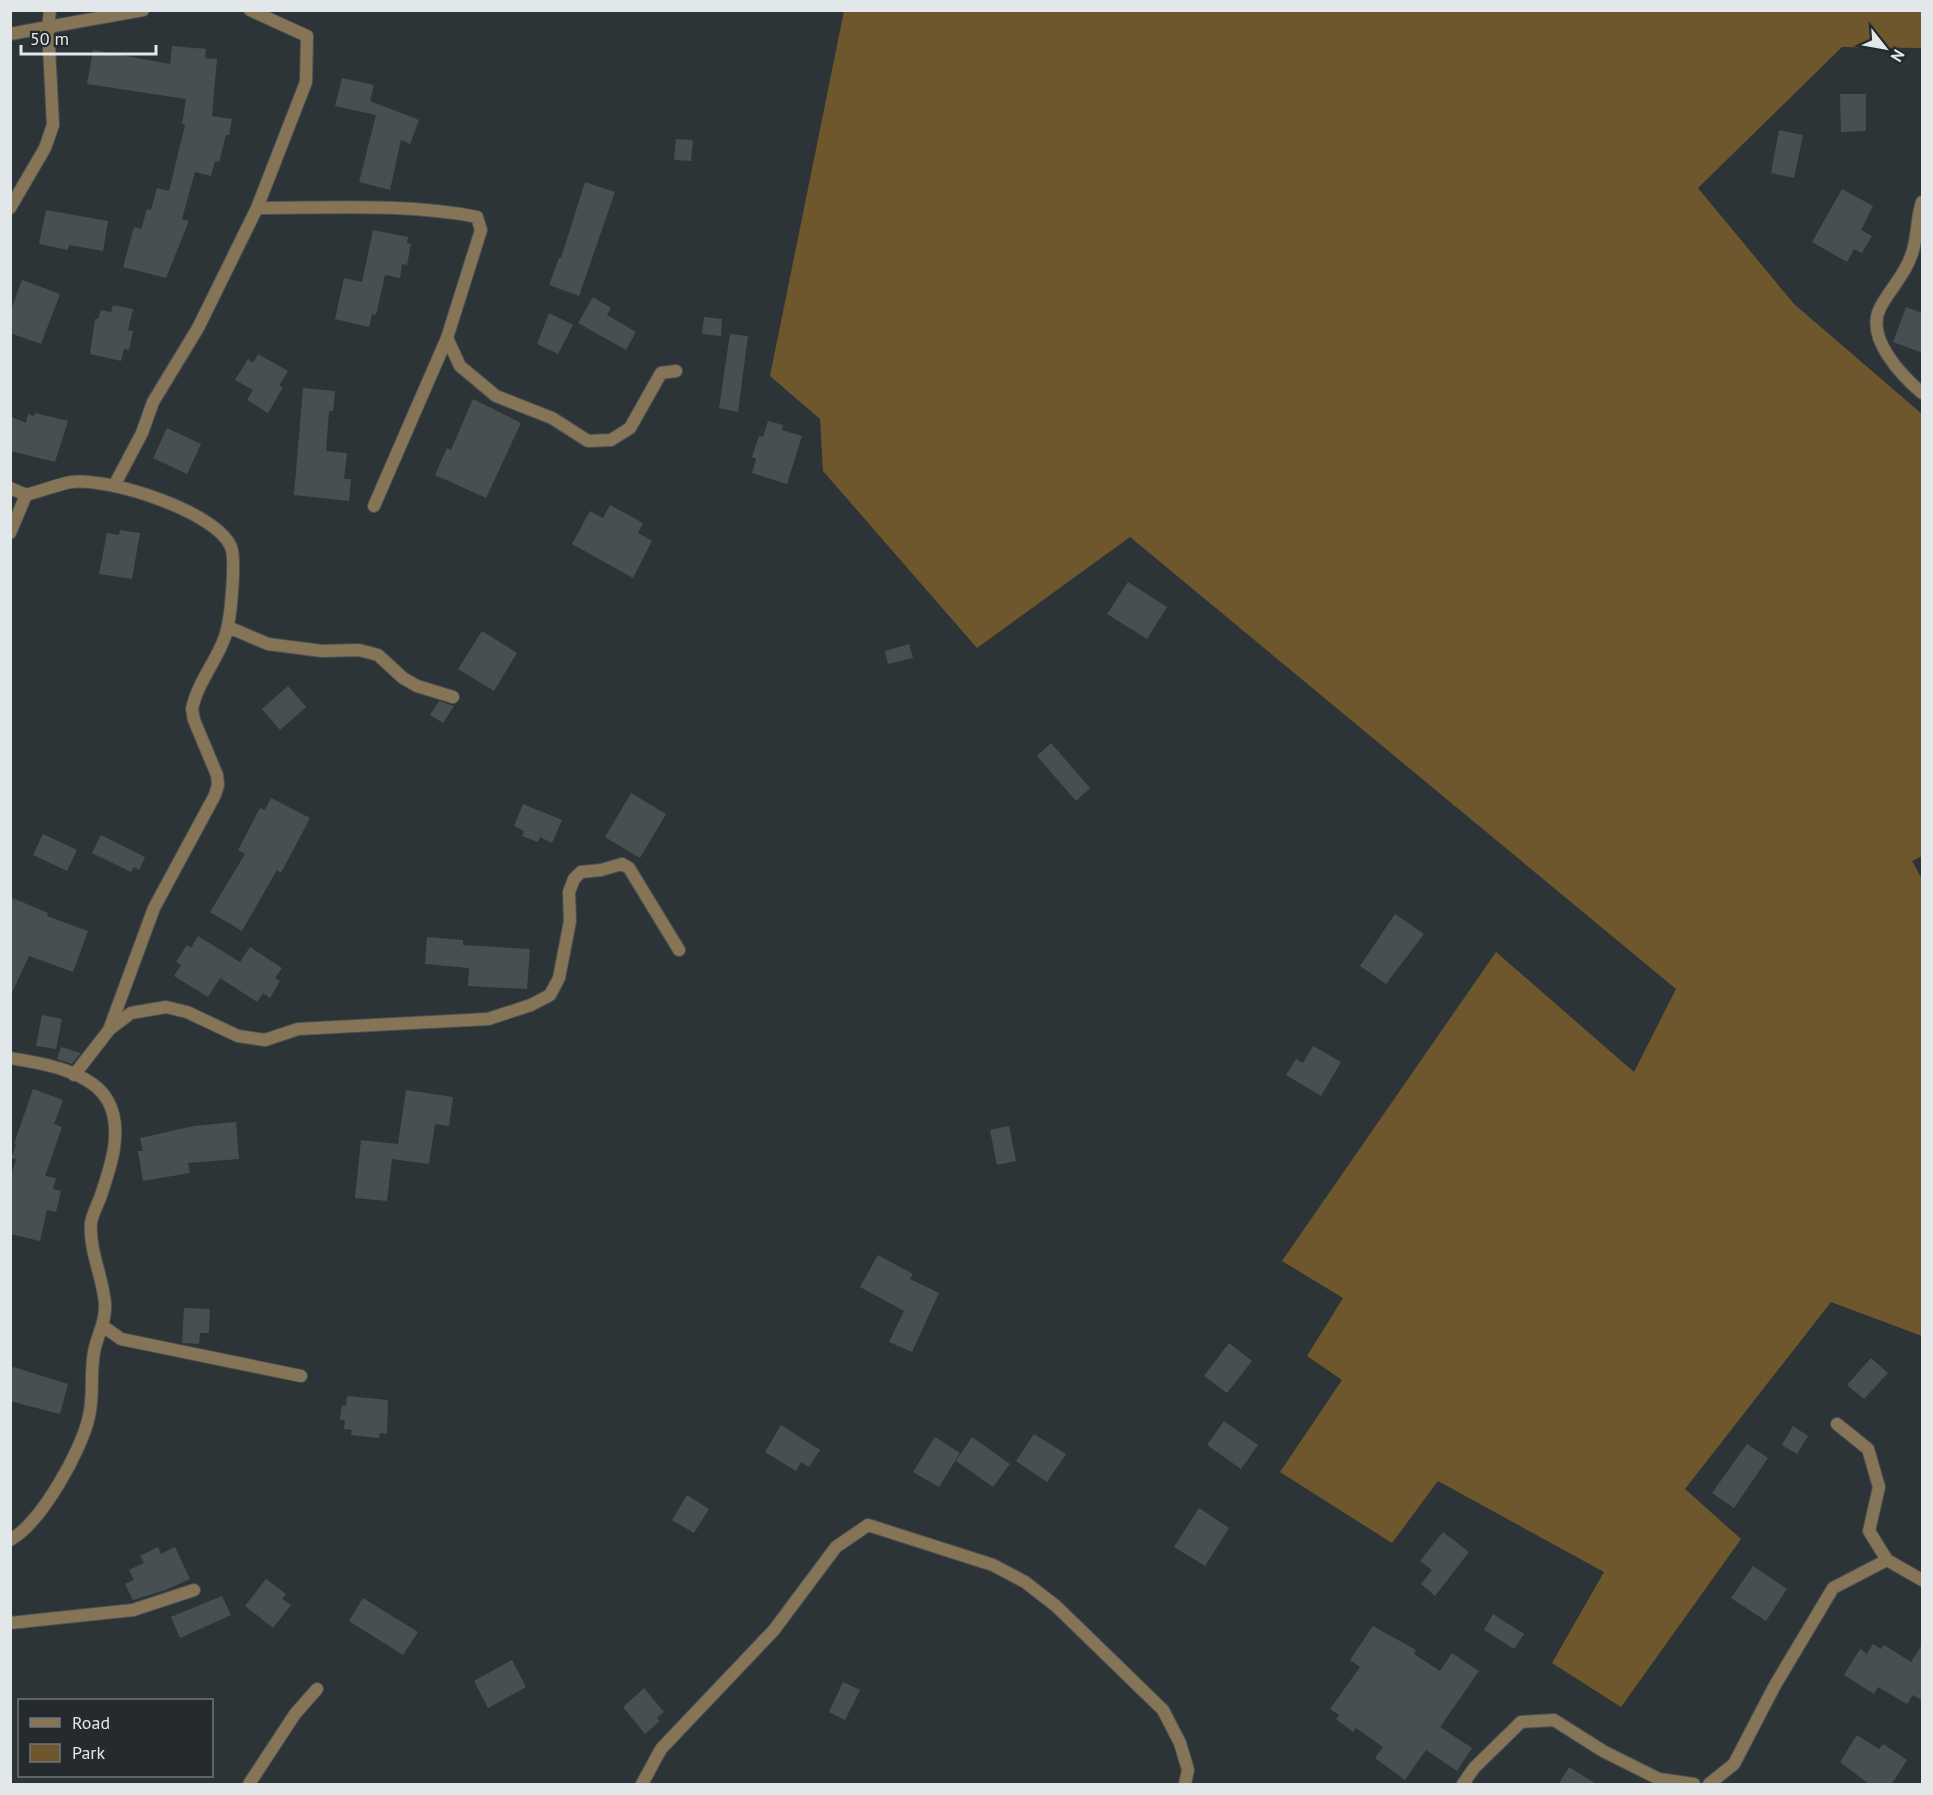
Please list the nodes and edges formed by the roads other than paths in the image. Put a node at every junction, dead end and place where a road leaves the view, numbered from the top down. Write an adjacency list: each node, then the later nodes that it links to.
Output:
1 (50, 10): 4 (street)
2 (143, 10): 4 (street)
3 (250, 10): 8 (street)
4 (48, 27): 5 (street); 7 (street)
5 (10, 34)
6 (1923, 202): 11 (street)
7 (10, 208)
8 (257, 208): 9 (street); 12 (street)
9 (447, 338): 10 (street); 15 (street)
10 (676, 370)
11 (1923, 393)
12 (115, 484): 14 (street); 17 (street)
13 (10, 488): 14 (street)
14 (26, 495): 16 (street)
15 (374, 506)
16 (10, 533)
17 (228, 627): 18 (street); 20 (street)
18 (453, 696)
19 (679, 950): 20 (street)
20 (109, 1030): 22 (street)
21 (10, 1058): 22 (street)
22 (74, 1075): 23 (street)
23 (104, 1327): 24 (street); 26 (street)
24 (301, 1376)
25 (1837, 1424): 27 (street)
26 (10, 1540)
27 (1887, 1560): 28 (street); 37 (street)
28 (1923, 1580)
29 (194, 1590): 30 (street)
30 (10, 1623)
31 (317, 1689): 32 (street)
32 (249, 1785)
33 (642, 1785): 34 (street)
34 (1185, 1785)
35 (1463, 1785): 36 (street)
36 (1694, 1785)
37 (1709, 1785)

